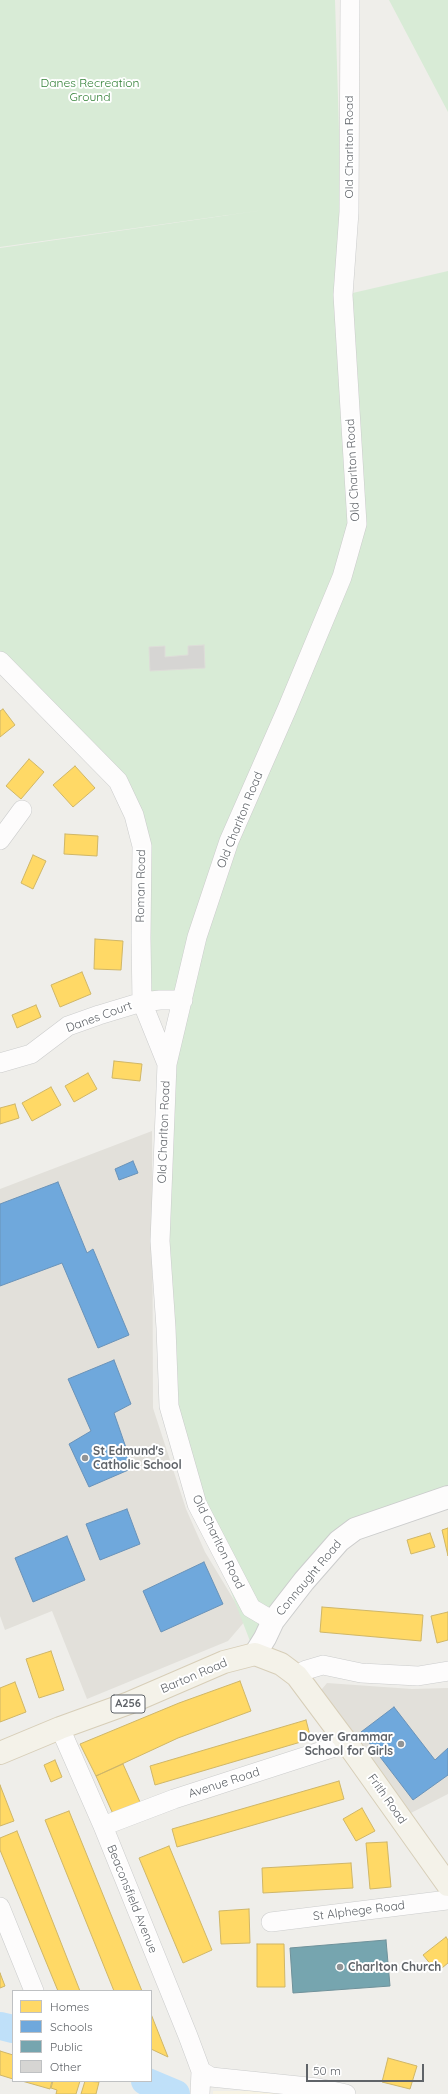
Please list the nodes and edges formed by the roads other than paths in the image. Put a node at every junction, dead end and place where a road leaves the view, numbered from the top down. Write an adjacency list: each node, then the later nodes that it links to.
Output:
1 (350, 0): 6 (street, Old Charlton Road)
2 (0, 660): 7 (street, Roman Road)
3 (22, 810): 4 (street)
4 (5, 821): 5 (street)
5 (0, 840)
6 (183, 1000): 7 (street, Danes Court); 9 (street, Old Charlton Road)
7 (142, 1002): 8 (street, Danes Court); 9 (street, Roman Road)
8 (0, 1063)
9 (167, 1064): 11 (street, Old Charlton Road)
10 (448, 1497): 11 (street, Connaught Road)
11 (273, 1622): 12 (street, Connaught Road)
12 (255, 1654): 14 (main road, Frith Road); 15 (main road, Barton Road / A256)
13 (448, 1671): 14 (street)
14 (297, 1676): 16 (main road, Frith Road)
15 (60, 1728): 17 (main road, Barton Road / A256); 18 (street, Beaconsfield Avenue)
16 (347, 1743): 18 (street, Avenue Road); 19 (main road, Frith Road)
17 (0, 1753)
18 (103, 1826): 24 (street, Beaconsfield Avenue)
19 (448, 1885)
20 (448, 1900): 22 (street, St Alphege Road)
21 (0, 1907): 23 (street)
22 (271, 1922)
23 (34, 1990)
24 (201, 2071): 25 (street); 26 (street)
25 (200, 2094)
26 (346, 2094)

